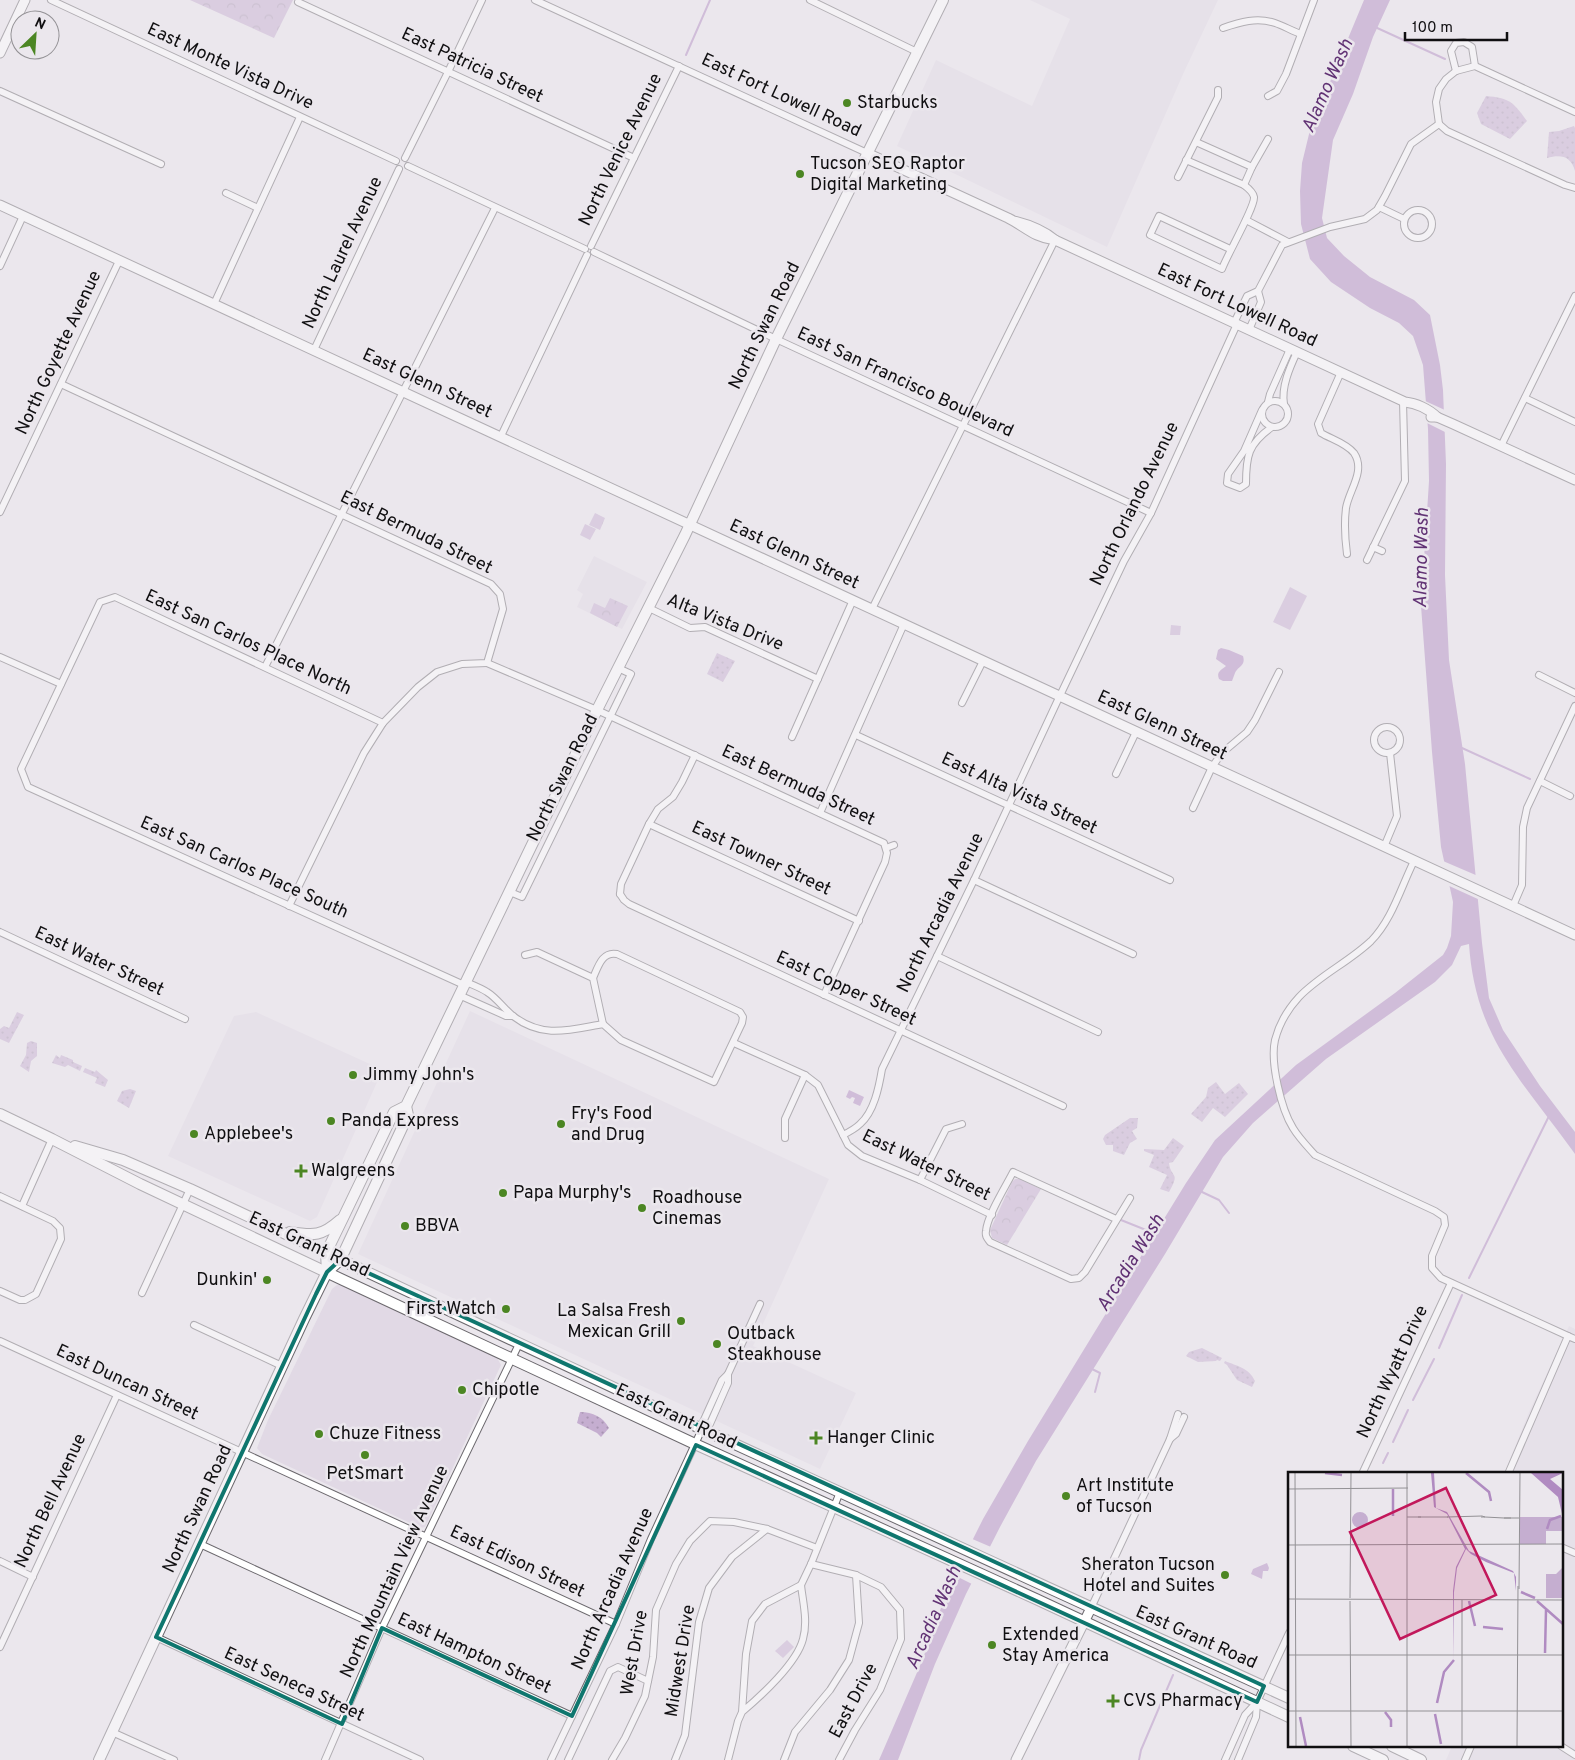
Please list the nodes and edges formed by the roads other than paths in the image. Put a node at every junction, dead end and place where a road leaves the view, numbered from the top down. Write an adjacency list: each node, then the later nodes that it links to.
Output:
1 (26, 0): 12 (street)
2 (51, 0): 21 (street, East Monte Vista Drive)
3 (482, 0): 16 (street)
4 (535, 0): 13 (street, East Fort Lowell Road)
5 (810, 0): 11 (street)
6 (943, 0): 11 (main road, North Swan Road)
7 (1314, 0): 10 (street)
8 (298, 2): 16 (street, East Patricia Street)
9 (1223, 28): 10 (street)
10 (1301, 34): 19 (street)
11 (917, 52): 25 (main road, North Swan Road)
12 (0, 53)
13 (679, 66): 25 (street, East Fort Lowell Road); 27 (street, North Venice Avenue)
14 (1475, 66): 15 (street); 15 (street); 20 (street)
15 (1456, 71): 22 (street)
16 (448, 72): 26 (street); 27 (street, East Patricia Street)
17 (1218, 90): 24 (street)
18 (0, 91): 30 (street)
19 (1268, 96)
20 (1575, 112)
21 (300, 117): 29 (street, East Monte Vista Drive); 40 (street)
22 (1439, 124): 36 (street); 39 (street)
23 (1268, 139): 32 (street)
24 (1196, 142): 28 (street); 32 (street)
25 (867, 153): 45 (street, East Fort Lowell Road); 56 (main road, North Swan Road)
26 (405, 158): 29 (street); 31 (street)
27 (634, 158): 48 (street, North Venice Avenue)
28 (1186, 160): 34 (street); 35 (street)
29 (396, 161): 33 (street)
30 (161, 164)
31 (408, 166): 33 (street); 41 (street, East San Francisco Boulevard)
32 (1252, 167): 35 (street)
33 (399, 169): 57 (street, North Laurel Avenue)
34 (1178, 178)
35 (1244, 185): 43 (street)
36 (1575, 188)
37 (226, 193): 40 (street)
38 (0, 205): 42 (street, East Glenn Street)
39 (1378, 207): 44 (street); 46 (street)
40 (258, 208): 53 (street)
41 (495, 208): 48 (street, East San Francisco Boulevard); 61 (street)
42 (23, 216): 49 (street, East Glenn Street); 50 (street)
43 (1246, 220): 46 (street); 47 (street)
44 (1404, 220): 44 (street)
45 (1055, 240): 54 (street, East Fort Lowell Road); 68 (street)
46 (1288, 242): 51 (street)
47 (1230, 249): 47 (street)
48 (589, 250): 56 (street, East San Francisco Boulevard); 70 (street, North Venice Avenue)
49 (119, 261): 53 (street, East Glenn Street); 60 (street, North Goyette Avenue)
50 (0, 266)
51 (1258, 291): 54 (street, North Orlando Avenue); 55 (street)
52 (1574, 300): 62 (street)
53 (214, 304): 57 (street, East Glenn Street)
54 (1236, 324): 55 (street, East Fort Lowell Road); 75 (street, North Orlando Avenue)
55 (1250, 330): 58 (street, East Fort Lowell Road)
56 (776, 339): 68 (street, East San Francisco Boulevard); 76 (main road, North Swan Road)
57 (314, 350): 61 (street, East Glenn Street)
58 (1294, 350): 59 (street, East Fort Lowell Road); 64 (street); 65 (street)
59 (1341, 372): 63 (street, East Fort Lowell Road); 79 (street)
60 (61, 384): 73 (street, North Goyette Avenue); 74 (street, East Bermuda Street)
61 (403, 393): 70 (street, East Glenn Street); 74 (street)
62 (1524, 398): 67 (street); 71 (street)
63 (1404, 401): 71 (street, East Fort Lowell Road); 77 (street)
64 (1268, 402): 65 (street); 66 (street)
65 (1284, 404): 69 (street)
66 (1262, 410): 69 (street); 69 (street)
67 (1575, 422)
68 (962, 425): 75 (street, East San Francisco Boulevard); 83 (street)
69 (1272, 427)
70 (501, 436): 76 (street, East Glenn Street)
71 (1500, 446): 72 (street, East Fort Lowell Road)
72 (1575, 480)
73 (0, 512)
74 (341, 513): 87 (street, East Bermuda Street); 88 (street)
75 (1151, 514): 95 (street, North Orlando Avenue)
76 (690, 524): 81 (street, East Glenn Street); 82 (main road, North Swan Road)
77 (1373, 547): 78 (street); 80 (street)
78 (1382, 551)
79 (1347, 554)
80 (1367, 560)
81 (853, 600): 83 (street, East Glenn Street); 92 (street)
82 (649, 608): 89 (main road, North Swan Road); 92 (street, Alta Vista Drive)
83 (872, 609): 84 (street, East Glenn Street)
84 (904, 624): 86 (street, East Glenn Street); 102 (street)
85 (0, 657): 93 (street)
86 (983, 661): 95 (street, East Glenn Street); 96 (street)
87 (487, 663): 98 (street, East Bermuda Street); 100 (street)
88 (265, 667): 93 (street, East San Carlos Place North); 100 (street, East San Carlos Place North)
89 (618, 668): 98 (main road, North Swan Road); 99 (street, North Swan Road)
90 (1279, 672): 106 (street)
91 (1539, 676): 94 (street)
92 (818, 679): 103 (street)
93 (61, 684): 122 (street, East San Carlos Place South)
94 (1575, 693)
95 (1059, 696): 101 (street, East Glenn Street); 110 (street, North Arcadia Avenue)
96 (962, 703)
97 (1575, 706): 108 (street)
98 (597, 710): 99 (street, East Bermuda Street); 120 (main road, North Swan Road)
99 (611, 717): 105 (street, East Bermuda Street); 120 (street, North Swan Road)
100 (383, 723): 122 (street)
101 (1136, 732): 106 (street, East Glenn Street); 107 (street)
102 (856, 735): 110 (street, East Alta Vista Street); 112 (street)
103 (792, 737)
104 (1390, 753): 104 (street); 116 (street)
105 (695, 755): 112 (street, East Bermuda Street); 113 (street, East Bermuda Street)
106 (1212, 767): 111 (street); 116 (street, East Glenn Street)
107 (1116, 774)
108 (1540, 782): 109 (street); 123 (street)
109 (1570, 796)
110 (1009, 805): 118 (street, North Arcadia Avenue); 119 (street, East Alta Vista Street)
111 (1193, 808)
112 (820, 814): 115 (street, East Bermuda Street)
113 (650, 824): 121 (street, East Bermuda Street); 124 (street, East Towner Street)
114 (894, 845): 115 (street)
115 (886, 847): 124 (street)
116 (1384, 847): 117 (street, East Glenn Street)
117 (1414, 861): 123 (street, East Glenn Street); 160 (street)
118 (974, 880): 127 (street); 129 (street, North Arcadia Avenue)
119 (1170, 880)
120 (510, 892): 131 (main road, North Swan Road)
121 (616, 895): 132 (street, East Copper Street)
122 (289, 906): 131 (street, East San Carlos Place South)
123 (1513, 906): 126 (street, East Glenn Street)
124 (859, 921): 132 (street)
125 (0, 932): 134 (street, East Water Street)
126 (1575, 935)
127 (1133, 954)
128 (525, 955): 130 (street)
129 (937, 956): 136 (street, North Arcadia Avenue); 137 (street)
130 (593, 978): 135 (street); 138 (street)
131 (463, 987): 133 (street); 133 (street); 140 (main road, North Swan Road)
132 (824, 995): 136 (street, East Copper Street)
133 (513, 1016): 135 (street)
134 (185, 1019)
135 (603, 1024): 138 (street)
136 (901, 1032): 141 (street, East Copper Street); 144 (street, North Arcadia Avenue)
137 (1098, 1032)
138 (734, 1043): 139 (street, East Water Street)
139 (805, 1075): 144 (street, East Water Street); 145 (street)
140 (406, 1106): 154 (main road, North Swan Road); 158 (main road, North Swan Road)
141 (1063, 1106)
142 (0, 1114): 146 (main road, East Grant Road)
143 (962, 1124): 147 (street)
144 (843, 1135): 147 (street, East Water Street)
145 (785, 1138)
146 (52, 1139): 148 (main road, East Grant Road); 151 (main road, East Grant Road); 152 (street)
147 (920, 1180): 153 (street, East Water Street)
148 (190, 1189): 151 (street); 156 (main road, East Grant Road)
149 (0, 1196): 152 (street)
150 (1130, 1198): 155 (street)
151 (183, 1205): 159 (main road, East Grant Road); 162 (street)
152 (22, 1206): 161 (street)
153 (992, 1214): 155 (street); 155 (street, East Water Street)
154 (343, 1218): 156 (main road); 157 (main road, North Swan Road)
155 (1116, 1219)
156 (275, 1229): 157 (main road, East Grant Road)
157 (326, 1253): 158 (main road, East Grant Road); 159 (main road, North Swan Road)
158 (340, 1260): 159 (main road, North Swan Road); 167 (main road, East Grant Road)
159 (327, 1272): 168 (main road, East Grant Road); 169 (main road, North Swan Road)
160 (1451, 1283): 165 (street); 175 (street, North Wyatt Drive)
161 (0, 1291)
162 (142, 1293)
163 (760, 1304): 172 (street, North Arcadia Avenue)
164 (194, 1325): 169 (street)
165 (1572, 1337): 176 (street)
166 (0, 1341): 170 (street, East Duncan Street)
167 (519, 1344): 168 (street, North Mountain View Avenue); 172 (main road, East Grant Road)
168 (512, 1358): 173 (main road, East Grant Road); 180 (street, North Mountain View Avenue)
169 (282, 1366): 174 (main road, North Swan Road)
170 (117, 1395): 174 (street, East Duncan Street); 188 (street, North Bell Avenue)
171 (1181, 1415): 190 (street)
172 (702, 1430): 173 (street, North Arcadia Avenue); 177 (main road, East Grant Road)
173 (695, 1444): 178 (main road, East Grant Road); 192 (street, North Arcadia Avenue)
174 (242, 1453): 180 (street, East Edison Street); 181 (main road, North Swan Road)
175 (1363, 1472)
176 (1509, 1472)
177 (840, 1492): 178 (street); 190 (main road, East Grant Road)
178 (832, 1507): 183 (street); 191 (main road, East Grant Road)
179 (767, 1529): 183 (street, West Drive); 197 (street, West Drive); 218 (street, Midwest Drive)
180 (427, 1537): 192 (street, East Edison Street); 193 (street, North Mountain View Avenue)
181 (200, 1544): 193 (street, East Hampton Street); 195 (main road, North Swan Road)
182 (1562, 1547): 184 (street)
183 (817, 1548): 186 (street)
184 (1575, 1553)
185 (0, 1561): 188 (street)
186 (812, 1564): 187 (street, East Drive); 189 (street)
187 (856, 1575): 220 (street); 221 (street, East Drive)
188 (33, 1577): 196 (street, North Bell Avenue)
189 (801, 1585): 201 (street); 201 (street)
190 (1091, 1608): 191 (street); 198 (main road, East Grant Road)
191 (1085, 1622): 200 (main road, East Grant Road); 222 (street)
192 (616, 1624): 202 (street, North Arcadia Avenue)
193 (382, 1628): 202 (street, East Hampton Street); 204 (street, North Mountain View Avenue)
194 (1288, 1635): 198 (street)
195 (156, 1637): 204 (street, East Seneca Street); 205 (main road, North Swan Road)
196 (0, 1647)
197 (648, 1681): 216 (street); 217 (street, West Drive)
198 (1264, 1686): 199 (main road, East Grant Road); 200 (street)
199 (1288, 1698)
200 (1257, 1702): 203 (main road, East Grant Road); 223 (street); 224 (street)
201 (742, 1712): 219 (street)
202 (572, 1716): 215 (street, North Arcadia Avenue)
203 (1288, 1717)
204 (342, 1724): 213 (street, North Mountain View Avenue); 214 (street, East Seneca Street)
205 (112, 1732): 211 (main road, North Swan Road); 212 (street)
206 (1562, 1747): 210 (street)
207 (1357, 1748): 225 (main road)
208 (1396, 1748): 226 (main road)
209 (1470, 1748): 227 (street)
210 (1575, 1754)
211 (99, 1760)
212 (174, 1760)
213 (325, 1760)
214 (420, 1760)
215 (551, 1760)
216 (568, 1760)
217 (612, 1760)
218 (674, 1760)
219 (728, 1760)
220 (784, 1760)
221 (839, 1760)
222 (1016, 1760)
223 (1225, 1760)
224 (1238, 1760)
225 (1383, 1760)
226 (1421, 1760)
227 (1465, 1760)

